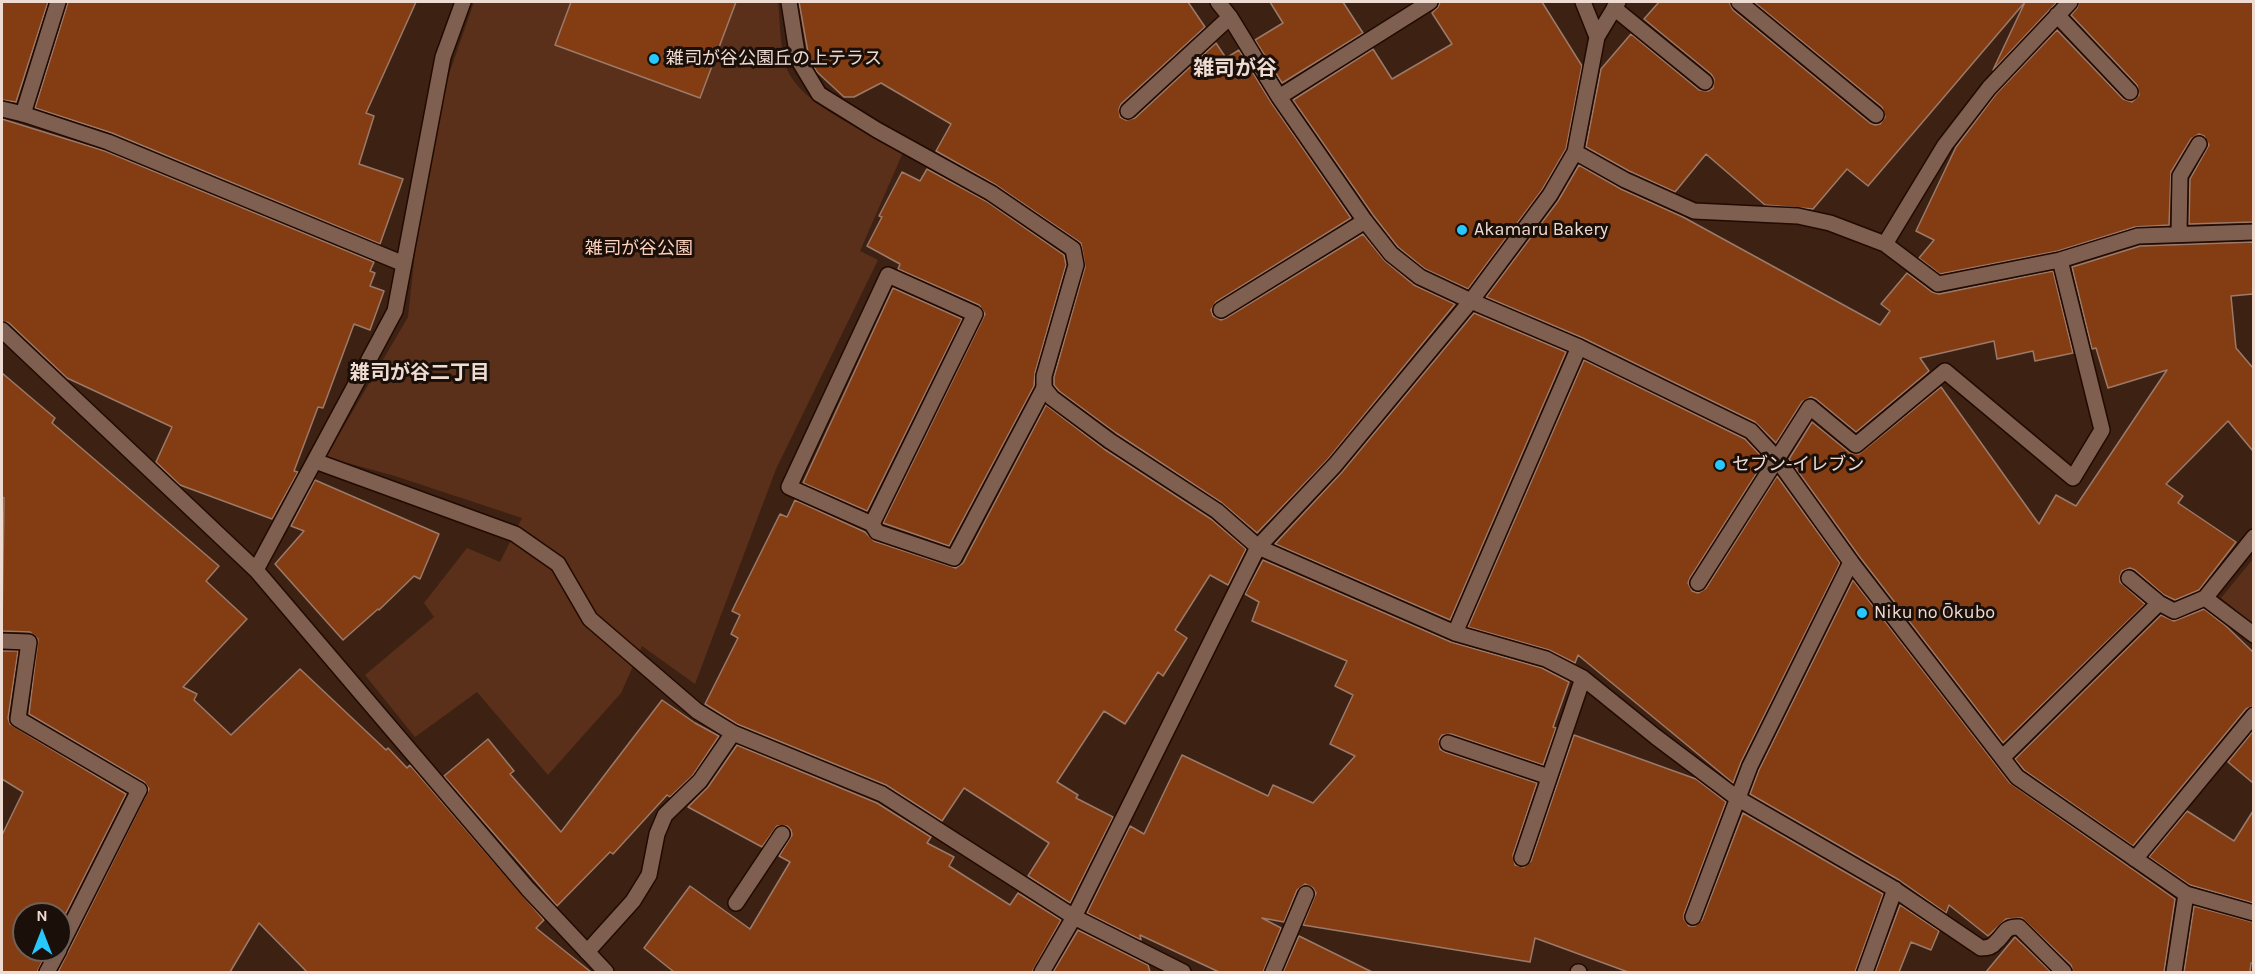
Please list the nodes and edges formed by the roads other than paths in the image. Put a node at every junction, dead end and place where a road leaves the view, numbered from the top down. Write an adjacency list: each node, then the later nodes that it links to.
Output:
1 (58, 2): 18 (street)
2 (463, 2): 27 (street)
3 (789, 2): 32 (street)
4 (1218, 2): 11 (street)
5 (1430, 2): 15 (street)
6 (1583, 2): 12 (street)
7 (1739, 2): 19 (street)
8 (2070, 2): 10 (street)
9 (1616, 4): 12 (street); 13 (street)
10 (2057, 15): 14 (street); 25 (street)
11 (1230, 17): 15 (street); 17 (street)
12 (1598, 37): 21 (street)
13 (1705, 82)
14 (2130, 92)
15 (1279, 97): 22 (street)
16 (2, 109): 18 (street)
17 (1128, 111)
18 (23, 114): 27 (street)
19 (1876, 115)
20 (2199, 144): 24 (street)
21 (1575, 152): 25 (street); 28 (street)
22 (1365, 221): 28 (street); 29 (street)
23 (2253, 232): 24 (street)
24 (2179, 234): 26 (street)
25 (1885, 244): 26 (street)
26 (2060, 260): 33 (street)
27 (404, 264): 34 (street)
28 (1471, 302): 31 (street); 37 (street)
29 (1221, 310)
30 (2, 330): 39 (street)
31 (1579, 347): 33 (street); 44 (street)
32 (1044, 388): 35 (street); 37 (street)
33 (1777, 459): 38 (street); 41 (street)
34 (315, 461): 39 (street); 49 (street)
35 (872, 524): 35 (street)
36 (2253, 537): 42 (street)
37 (1258, 547): 44 (street); 62 (street)
38 (1851, 562): 51 (street); 53 (street)
39 (256, 570): 65 (street)
40 (2129, 578): 43 (street)
41 (1698, 584)
42 (2205, 598): 43 (street); 45 (street)
43 (2159, 603): 51 (street)
44 (1455, 633): 47 (street)
45 (2253, 635)
46 (2, 641): 64 (street)
47 (1583, 678): 52 (street); 53 (street)
48 (2253, 715): 56 (street)
49 (733, 733): 62 (street); 65 (street)
50 (1448, 743): 52 (street)
51 (2003, 757): 56 (street)
52 (1549, 777): 55 (street)
53 (1737, 798): 57 (street); 63 (street)
54 (782, 834): 60 (street)
55 (1522, 858)
56 (2135, 859): 59 (street)
57 (1894, 889): 70 (street); 71 (street)
58 (1306, 894): 69 (street)
59 (2186, 894): 61 (street); 72 (street)
60 (735, 903)
61 (2253, 913)
62 (1074, 916): 67 (street); 68 (street)
63 (1693, 917)
64 (72, 923)
65 (587, 952): 66 (street)
66 (606, 972)
67 (1042, 972)
68 (1183, 972)
69 (1273, 972)
70 (1865, 972)
71 (2064, 972)
72 (2174, 972)

